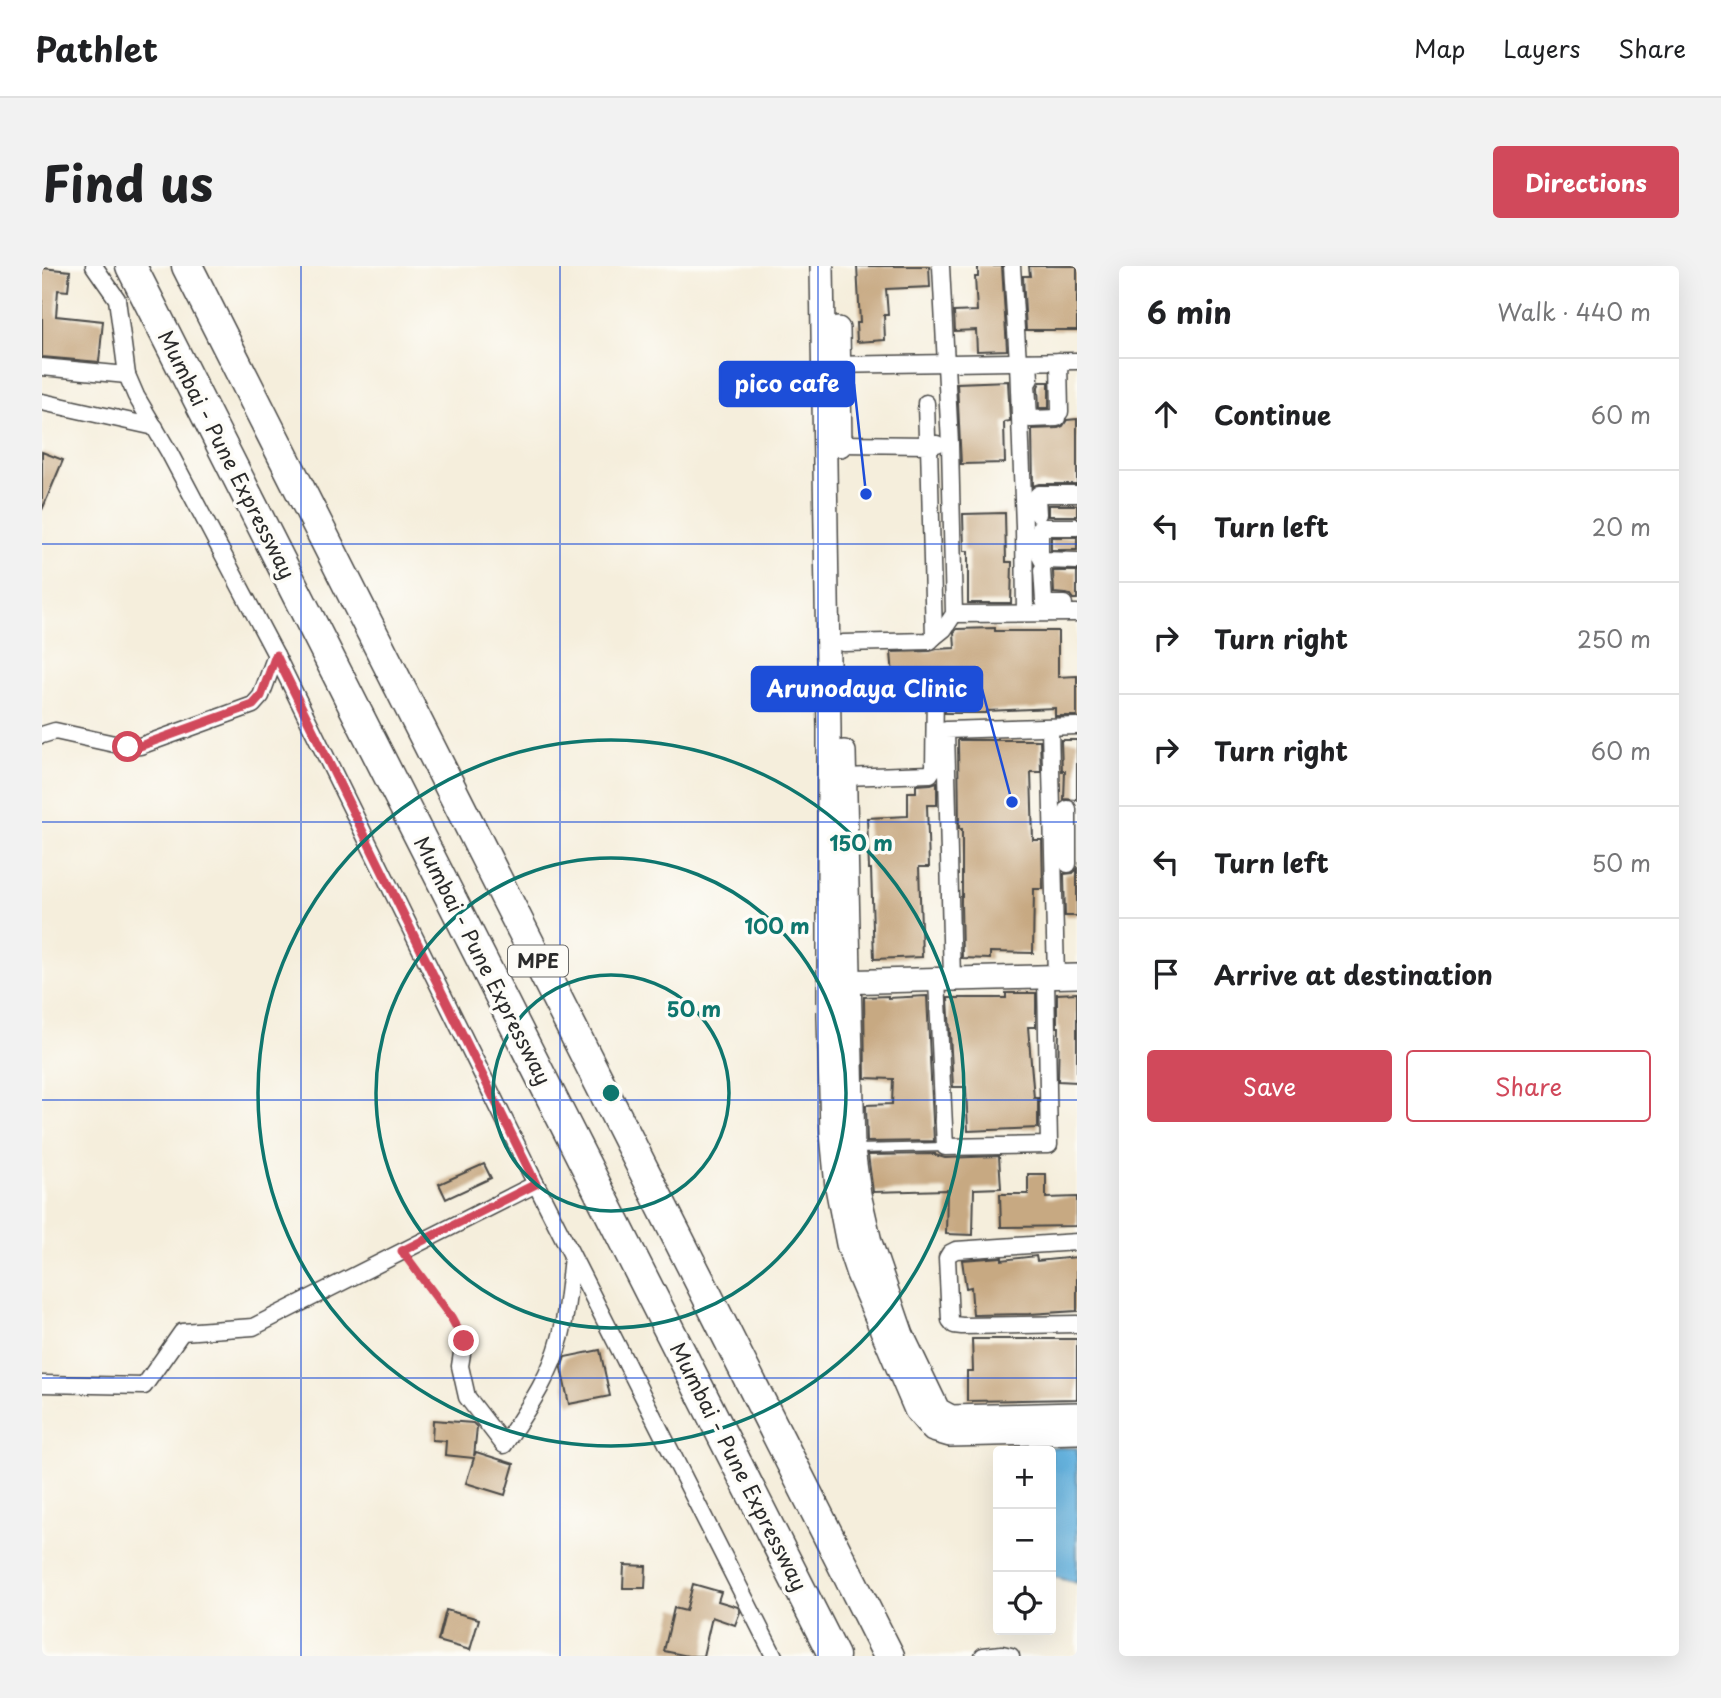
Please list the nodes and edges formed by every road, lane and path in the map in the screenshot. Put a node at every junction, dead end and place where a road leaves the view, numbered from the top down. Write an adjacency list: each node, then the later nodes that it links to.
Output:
1 (94, 266): 9 (street)
2 (123, 266): 9 (street)
3 (131, 266): 58 (highway, Mumbai - Pune Expressway / MPE)
4 (187, 266): 59 (highway, MPE)
5 (822, 266): 14 (main road)
6 (835, 266): 14 (main road)
7 (941, 266): 13 (street)
8 (1012, 266): 11 (street)
9 (109, 287): 16 (street)
10 (1077, 361): 12 (street)
11 (1023, 362): 12 (street); 12 (street); 13 (street); 24 (street)
12 (1059, 362)
13 (947, 363): 14 (street); 21 (street)
14 (831, 364): 20 (main road); 45 (main road)
15 (42, 367): 16 (street)
16 (127, 375): 19 (street)
17 (42, 402): 19 (street)
18 (926, 403): 22 (street)
19 (155, 427): 35 (street)
20 (840, 444): 22 (street); 34 (main road)
21 (950, 444): 22 (street); 32 (street)
22 (929, 445): 33 (street)
23 (1077, 494): 24 (street)
24 (1034, 523): 25 (street); 26 (street); 29 (street)
25 (1077, 527)
26 (1077, 561)
27 (1042, 570): 28 (street)
28 (1043, 587): 29 (street); 30 (street)
29 (1024, 588): 31 (street)
30 (1075, 608): 31 (street)
31 (1025, 613): 32 (street)
32 (954, 614): 33 (street)
33 (934, 637): 34 (street)
34 (843, 643): 36 (main road)
35 (276, 655): 39 (street); 48 (street)
36 (843, 687): 40 (main road); 40 (street)
37 (1077, 726): 38 (street)
38 (1050, 727): 41 (street); 44 (street)
39 (42, 735)
40 (844, 777): 45 (main road)
41 (1066, 809): 42 (street)
42 (1066, 864): 43 (street)
43 (1060, 977): 44 (main road); 46 (street)
44 (945, 980): 45 (main road); 46 (street)
45 (839, 982): 47 (main road); 56 (main road)
46 (945, 1147): 47 (lane)
47 (853, 1149): 55 (main road)
48 (536, 1184): 50 (street); 51 (street)
49 (1077, 1242): 52 (street)
50 (402, 1251): 53 (path); 54 (street)
51 (572, 1257): 53 (street); 57 (street)
52 (1077, 1324)
53 (464, 1341)
54 (42, 1384)
55 (1077, 1414)
56 (1077, 1433)
57 (774, 1656)
58 (834, 1656)
59 (889, 1656)
60 (983, 1656): 61 (street)
61 (1011, 1656)

